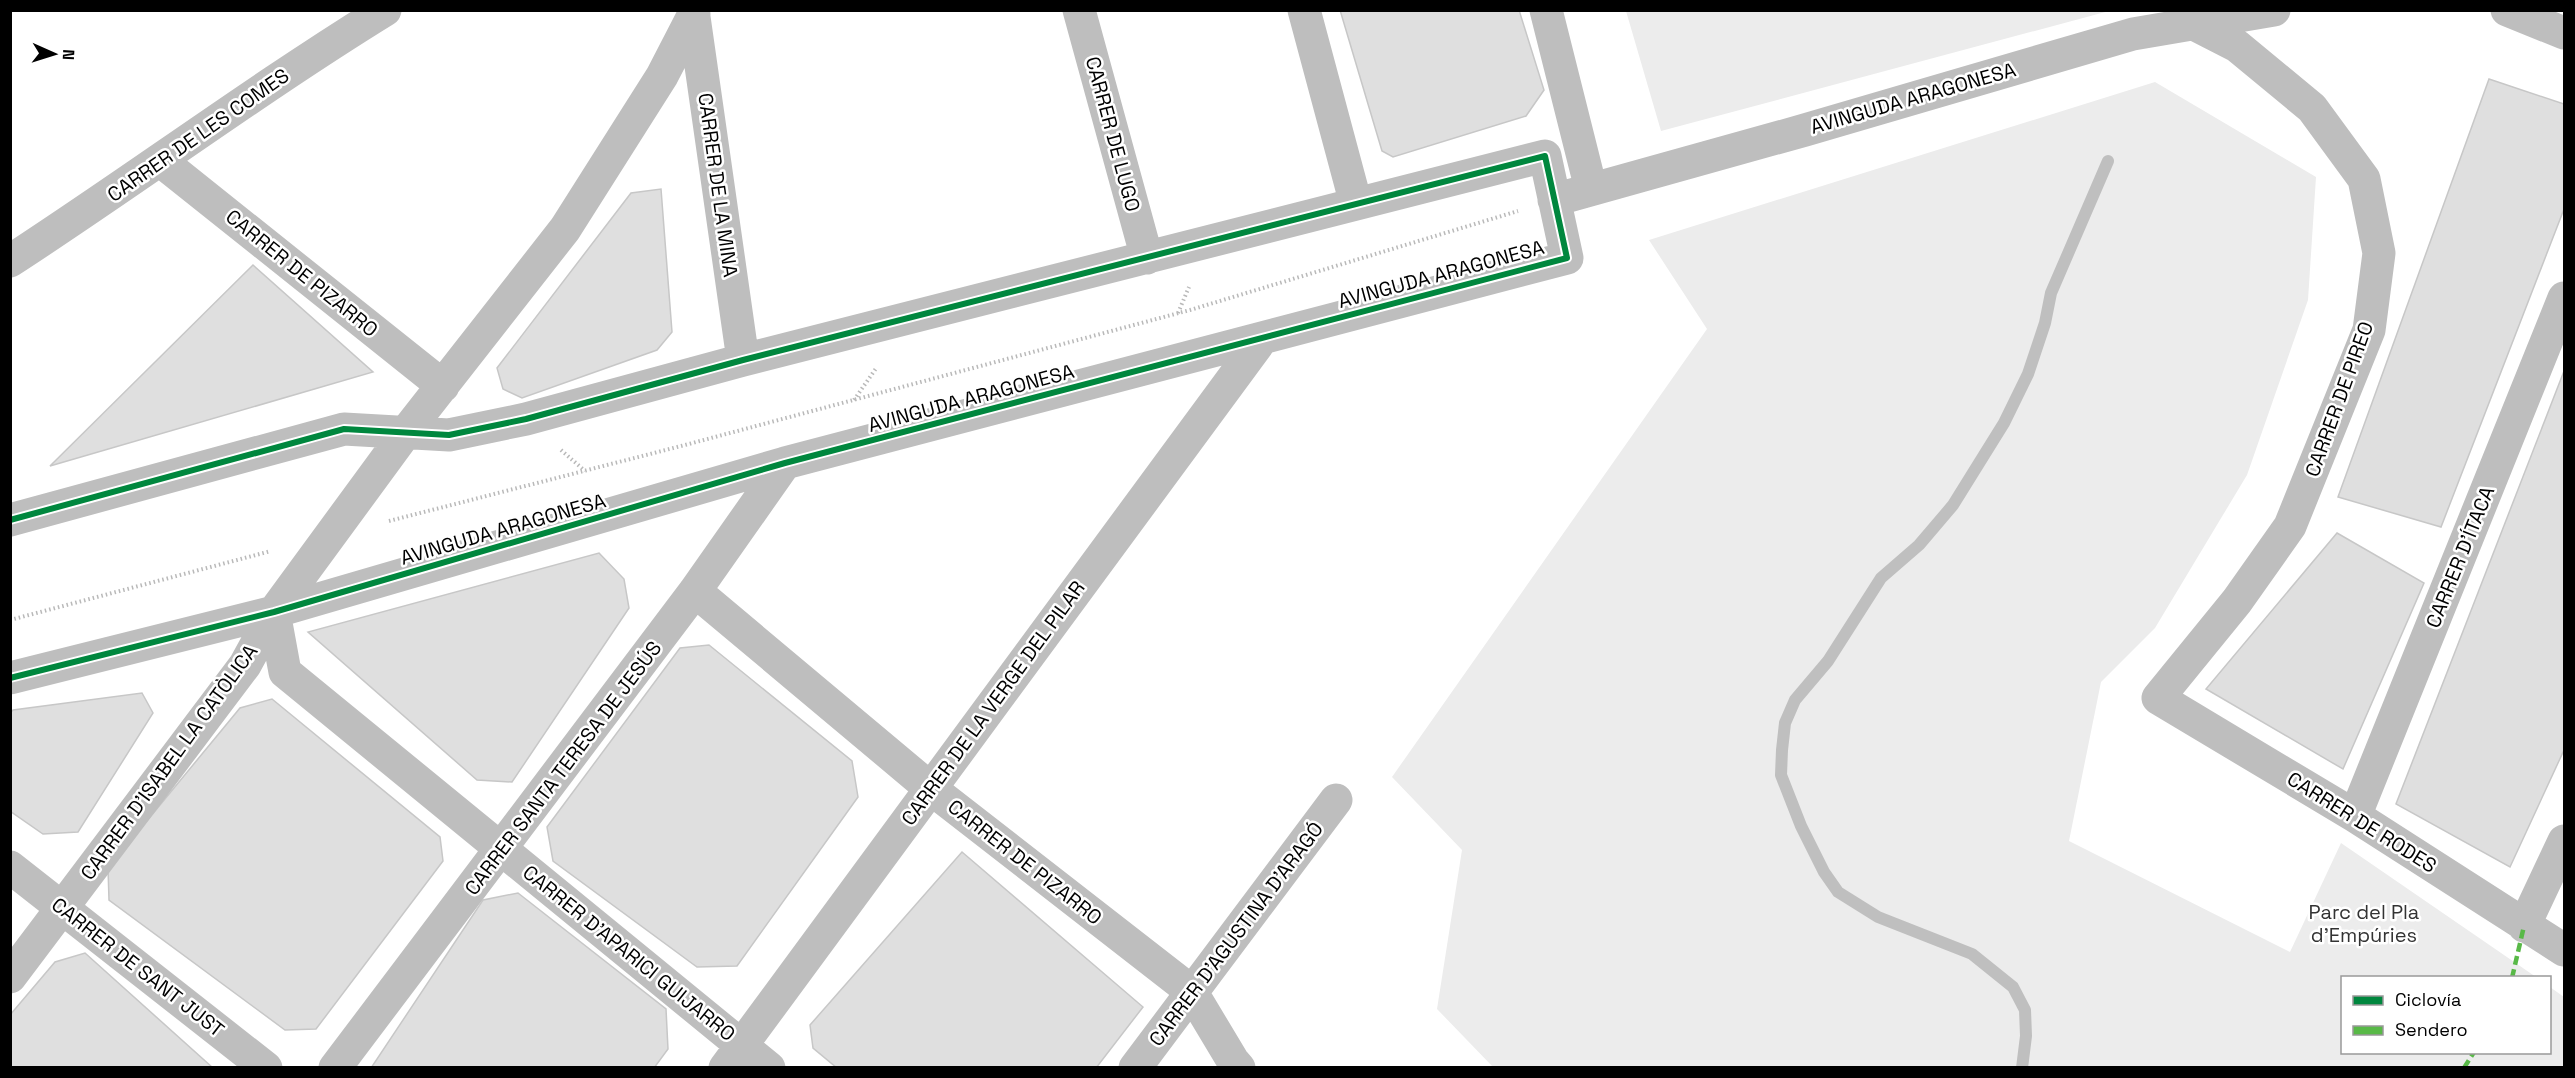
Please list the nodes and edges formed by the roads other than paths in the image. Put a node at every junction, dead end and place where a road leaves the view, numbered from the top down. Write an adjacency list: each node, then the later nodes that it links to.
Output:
1 (385, 10): 8 (street, CARRER DE LES COMES)
2 (1079, 10): 15 (street, CARRER DE LUGO)
3 (1304, 10): 14 (street)
4 (1546, 10): 12 (street)
5 (2274, 10): 9 (street, AVINGUDA ARAGONESA)
6 (2507, 10): 10 (street)
7 (694, 12): 19 (street, CARRER DE LA MINA); 20 (street, CARRER D'ISABEL LA CATÒLICA)
8 (352, 21): 11 (street, CARRER DE LES COMES)
9 (2194, 24): 12 (street, AVINGUDA ARAGONESA); 27 (street, CARRER DE PIREO)
10 (2565, 33)
11 (161, 161): 16 (street, CARRER DE LES COMES); 20 (street, CARRER DE PIZARRO)
12 (1591, 189): 13 (street, AVINGUDA ARAGONESA)
13 (1554, 200): 14 (street, AVINGUDA ARAGONESA); 18 (street, AVINGUDA ARAGONESA)
14 (1356, 204): 15 (street, AVINGUDA ARAGONESA)
15 (1147, 258): 19 (street, AVINGUDA ARAGONESA)
16 (10, 261)
17 (2565, 298): 30 (street, CARRER D'ÍTACA)
18 (1261, 340): 22 (street, AVINGUDA ARAGONESA); 28 (street, CARRER DE LA VERGE DEL PILAR)
19 (742, 360): 21 (street, AVINGUDA ARAGONESA)
20 (443, 386): 21 (street, CARRER D'ISABEL LA CATÒLICA)
21 (406, 432): 23 (street, AVINGUDA ARAGONESA); 25 (street, CARRER D'ISABEL LA CATÒLICA)
22 (785, 464): 24 (street, CARRER SANTA TERESA DE JESÚS); 25 (street, AVINGUDA ARAGONESA)
23 (10, 520)
24 (695, 591): 28 (street, CARRER DE PIZARRO); 32 (street, CARRER SANTA TERESA DE JESÚS)
25 (274, 612): 26 (street, AVINGUDA ARAGONESA); 32 (street, CARRER D'APARICI GUIJARRO); 34 (street, CARRER D'ISABEL LA CATÒLICA)
26 (10, 678)
27 (2158, 698): 30 (street, CARRER DE RODES)
28 (930, 788): 38 (street, CARRER DE PIZARRO); 39 (street, CARRER DE LA VERGE DEL PILAR)
29 (1336, 800): 38 (street, CARRER D'AGUSTINA D'ARAGÓ)
30 (2355, 816): 35 (street, CARRER DE RODES)
31 (2565, 841): 35 (street)
32 (502, 849): 39 (street, CARRER D'APARICI GUIJARRO); 42 (street, CARRER SANTA TERESA DE JESÚS)
33 (10, 867): 34 (street, CARRER DE SANT JUST)
34 (61, 907): 37 (street, CARRER D'ISABEL LA CATÒLICA); 41 (street, CARRER DE SANT JUST)
35 (2524, 926): 36 (street, CARRER DE RODES)
36 (2565, 950)
37 (10, 976)
38 (1191, 991): 40 (street); 44 (street, CARRER D'AGUSTINA D'ARAGÓ)
39 (733, 1056): 43 (street, CARRER D'APARICI GUIJARRO)
40 (1236, 1065)
41 (266, 1068)
42 (335, 1068)
43 (769, 1068)
44 (1135, 1068)

